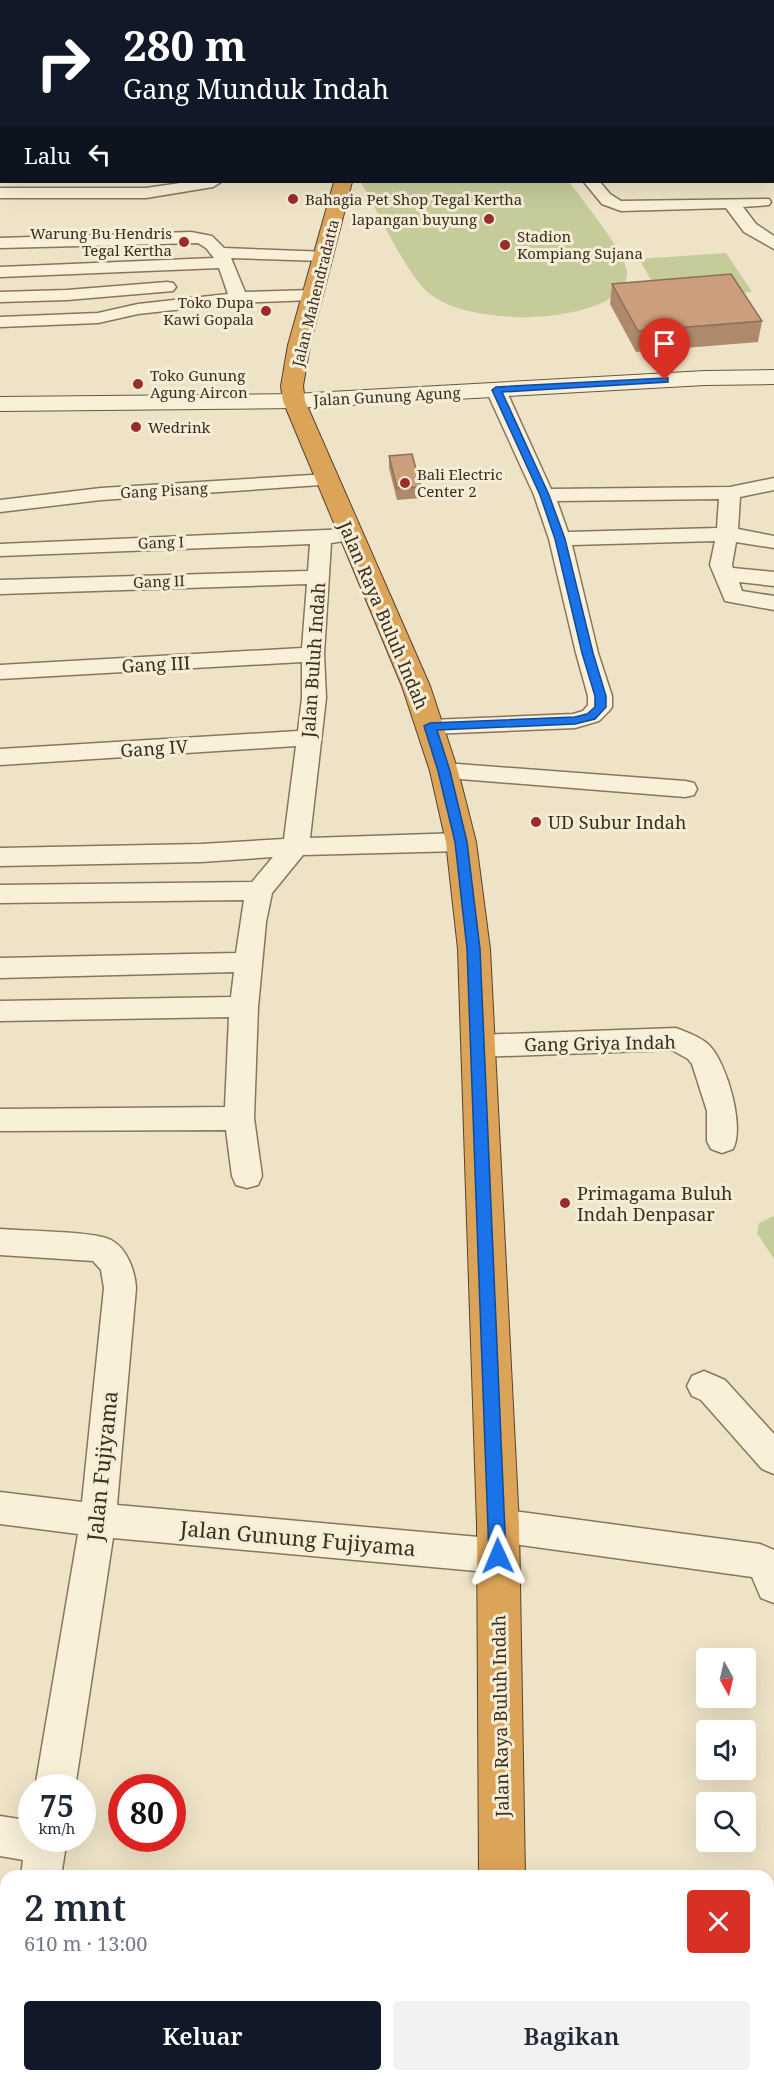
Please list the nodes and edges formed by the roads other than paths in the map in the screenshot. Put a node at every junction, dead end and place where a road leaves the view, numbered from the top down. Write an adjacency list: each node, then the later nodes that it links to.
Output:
1 (207, 183): 4 (street)
2 (341, 183): 10 (highway, Jalan Mahendradatta)
3 (593, 183): 5 (street)
4 (0, 193)
5 (731, 202): 6 (street); 8 (street)
6 (763, 202)
7 (0, 243): 9 (street)
8 (774, 244)
9 (216, 252): 10 (street); 11 (street); 12 (street)
10 (323, 256): 15 (highway, Jalan Mahendradatta)
11 (0, 272)
12 (232, 280): 13 (street); 17 (street)
13 (211, 282)
14 (180, 285): 16 (street)
15 (312, 295): 17 (street); 21 (highway, Jalan Mahendradatta)
16 (0, 297)
17 (238, 298): 18 (street)
18 (0, 322)
19 (774, 377): 20 (main road, Jalan Gunung Agung)
20 (496, 390): 21 (main road, Jalan Gunung Agung); 26 (street)
21 (294, 401): 22 (main road, Jalan Gunung Agung); 23 (highway, Jalan Raya Buluh Indah)
22 (0, 404)
23 (327, 480): 27 (street, Gang Pisang); 29 (highway, Jalan Raya Buluh Indah)
24 (774, 484): 25 (street)
25 (730, 493): 26 (street); 28 (street)
26 (544, 495): 30 (street)
27 (0, 506)
28 (727, 534): 30 (street); 31 (street); 33 (street)
29 (336, 536): 32 (street, Gang I); 34 (street, Jalan Buluh Indah); 40 (highway, Jalan Raya Buluh Indah)
30 (560, 539): 40 (street)
31 (774, 542)
32 (0, 550)
33 (723, 574): 35 (street); 37 (street)
34 (318, 577): 36 (street, Gang II); 38 (street, Jalan Buluh Indah)
35 (774, 579)
36 (0, 587)
37 (774, 603)
38 (313, 654): 39 (street, Gang III); 41 (street, Jalan Buluh Indah)
39 (0, 672)
40 (430, 726): 43 (highway, Jalan Raya Buluh Indah)
41 (308, 738): 42 (street, Gang IV); 46 (street, Jalan Buluh Indah)
42 (0, 757)
43 (444, 771): 44 (street); 45 (highway, Jalan Raya Buluh Indah)
44 (685, 789)
45 (461, 842): 46 (street); 54 (highway, Jalan Raya Buluh Indah)
46 (296, 848): 47 (street); 48 (street)
47 (0, 856)
48 (259, 891): 49 (street); 50 (street)
49 (0, 894)
50 (248, 962): 51 (street); 52 (street)
51 (0, 968)
52 (244, 1007): 53 (street); 55 (street)
53 (0, 1011)
54 (477, 1046): 57 (street, Gang Griya Indah); 64 (highway, Jalan Raya Buluh Indah)
55 (239, 1118): 56 (street); 58 (street)
56 (0, 1120)
57 (722, 1141)
58 (247, 1176)
59 (0, 1242): 63 (street, Jalan Fujiyama)
60 (704, 1386): 61 (street)
61 (774, 1458)
62 (0, 1508): 63 (street, Jalan Gunung Fujiyama)
63 (98, 1520): 64 (street, Jalan Gunung Fujiyama); 66 (street, Jalan Fujiyama)
64 (498, 1540): 65 (street, Jalan Gunung Fujiyama); 69 (highway, Jalan Raya Buluh Indah)
65 (774, 1586)
66 (57, 1774)
67 (0, 1836): 68 (street)
68 (45, 1853)
69 (502, 1870)

